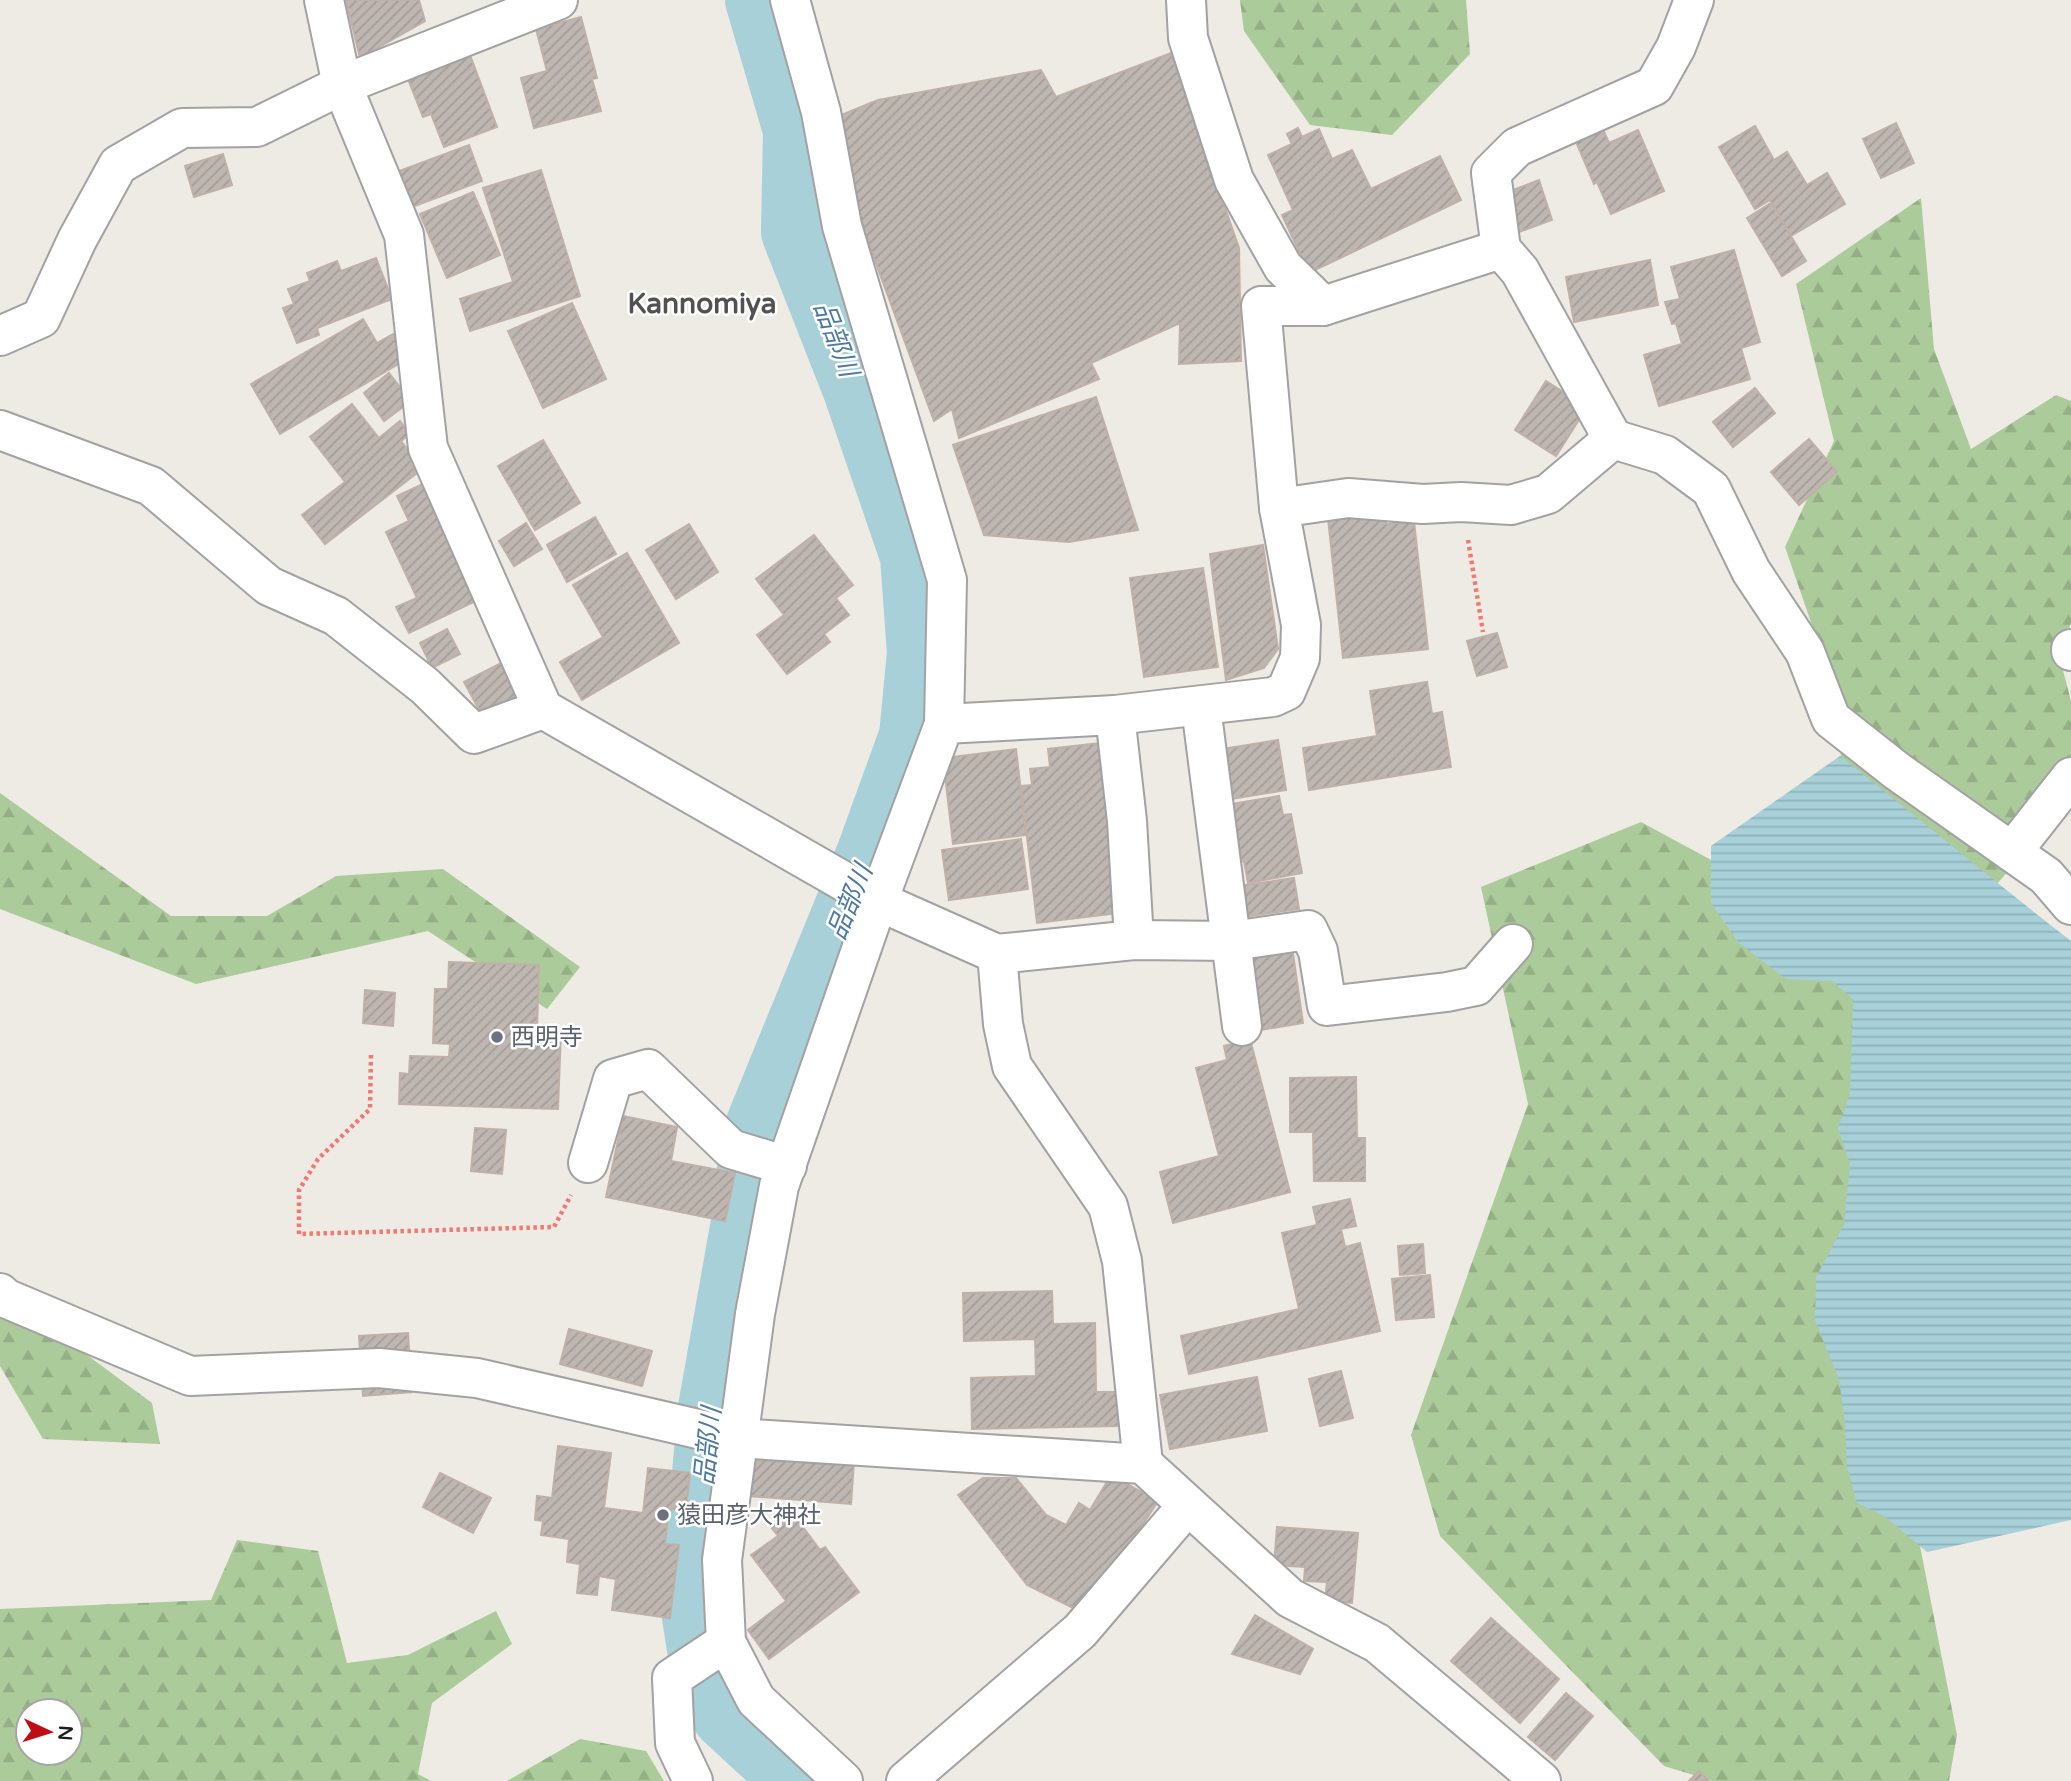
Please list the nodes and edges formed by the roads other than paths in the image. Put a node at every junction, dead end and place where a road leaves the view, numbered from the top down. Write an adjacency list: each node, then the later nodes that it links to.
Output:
1 (324, 0): 6 (street)
2 (558, 0): 6 (street)
3 (790, 0): 16 (street)
4 (1186, 0): 8 (street)
5 (1694, 0): 7 (street)
6 (342, 85): 9 (street); 14 (street)
7 (1501, 249): 8 (street); 11 (street)
8 (1323, 306): 12 (street)
9 (0, 336)
10 (0, 430): 14 (street)
11 (1613, 439): 12 (street); 18 (street)
12 (1279, 508): 13 (street)
13 (1200, 707): 15 (street); 22 (street)
14 (543, 709): 19 (street)
15 (1115, 715): 16 (street); 21 (street)
16 (944, 724): 19 (street)
17 (2071, 777): 18 (street)
18 (2012, 852): 20 (street)
19 (878, 901): 24 (street); 27 (street)
20 (2071, 905)
21 (1135, 940): 22 (street); 24 (street)
22 (1232, 941): 23 (street); 25 (street)
23 (1513, 944)
24 (997, 954): 30 (street)
25 (1242, 1026)
26 (588, 1163): 27 (street)
27 (787, 1166): 29 (street)
28 (0, 1293): 29 (street)
29 (737, 1438): 30 (street); 32 (street)
30 (1143, 1464): 31 (street)
31 (1187, 1506): 35 (street); 36 (street)
32 (726, 1642): 33 (street); 34 (street)
33 (693, 1781)
34 (843, 1781)
35 (906, 1781)
36 (1541, 1781)

